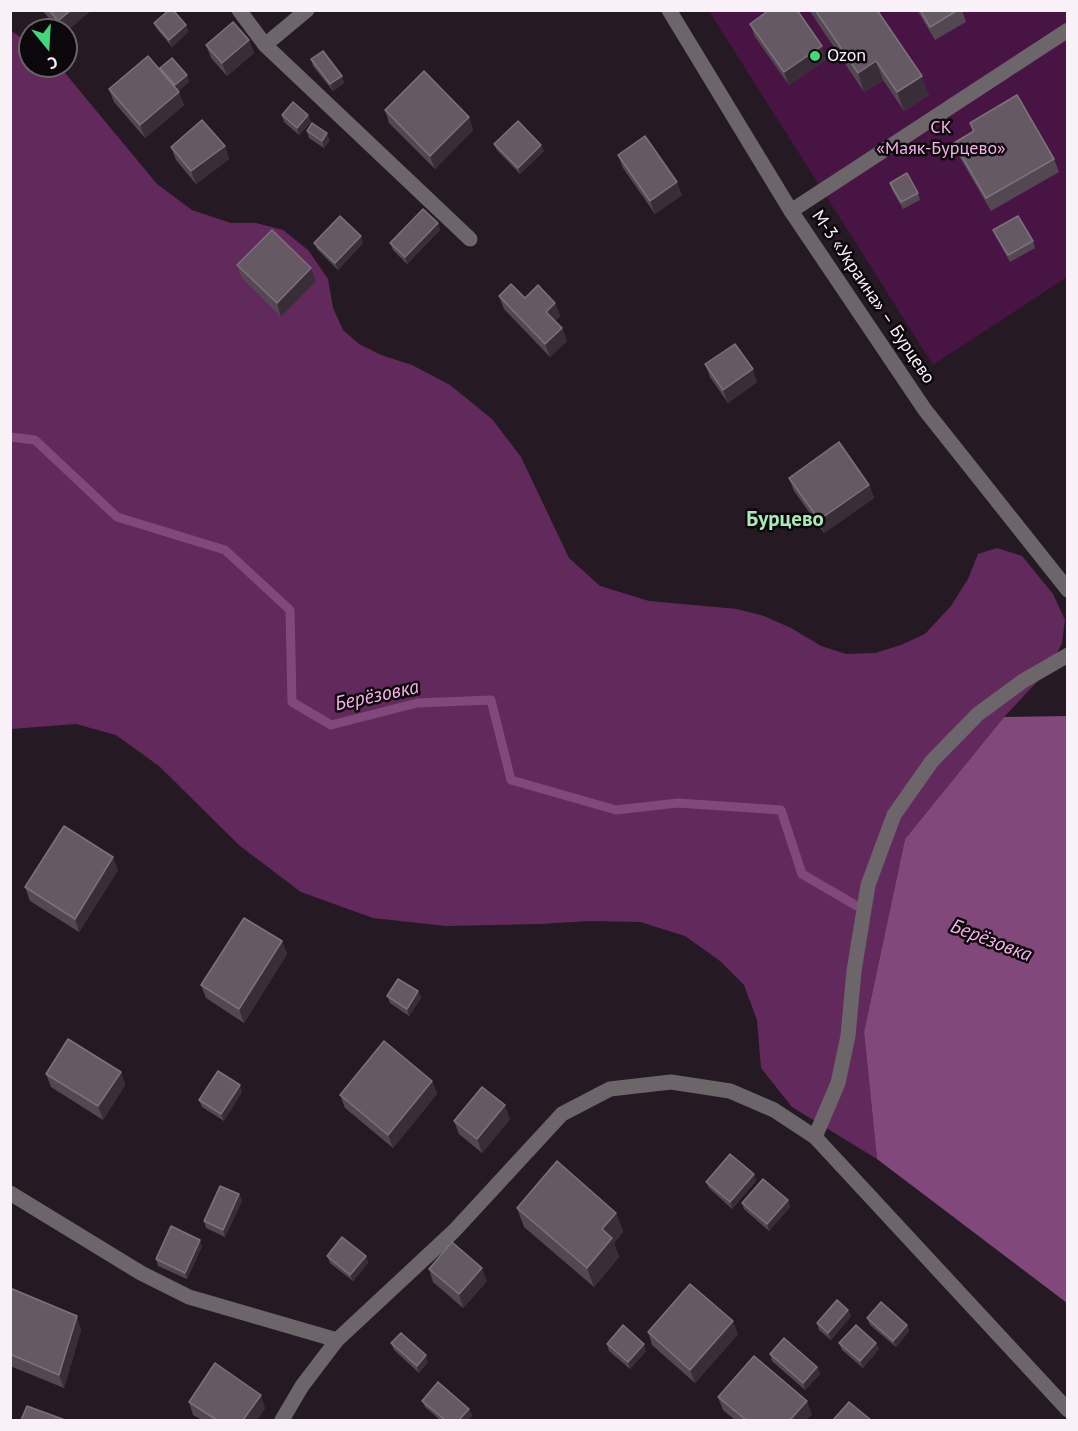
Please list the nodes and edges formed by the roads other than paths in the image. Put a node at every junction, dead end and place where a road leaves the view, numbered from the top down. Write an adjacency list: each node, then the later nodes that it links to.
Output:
1 (239, 10): 5 (street)
2 (307, 10): 5 (street)
3 (669, 10): 6 (street, М-3 «Украина» – Бурцево)
4 (1068, 30): 6 (street)
5 (265, 45): 7 (street)
6 (791, 211): 8 (street, М-3 «Украина» – Бурцево)
7 (470, 239)
8 (1068, 590)
9 (1068, 655): 10 (street)
10 (815, 1137): 12 (street); 13 (street)
11 (10, 1193): 12 (street)
12 (337, 1340): 14 (street)
13 (1068, 1410)
14 (282, 1420)

